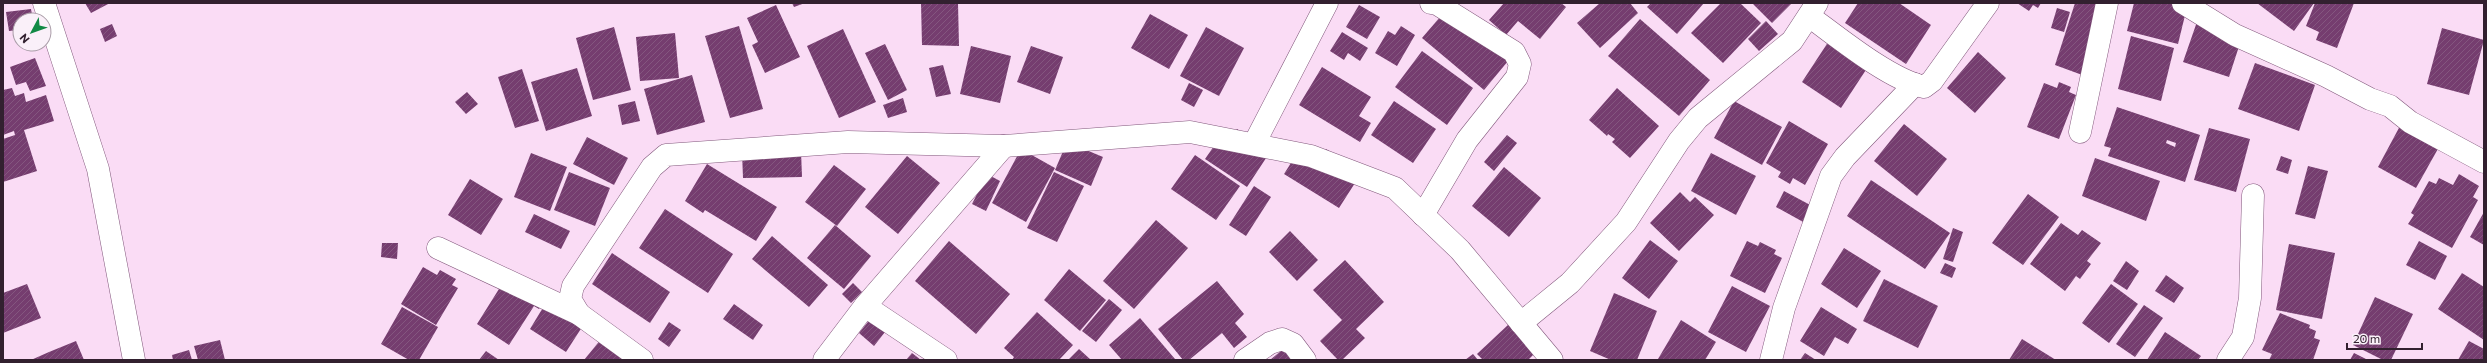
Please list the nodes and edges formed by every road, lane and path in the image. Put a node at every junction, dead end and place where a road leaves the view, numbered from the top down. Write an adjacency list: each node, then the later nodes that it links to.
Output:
1 (44, 3): 19 (street)
2 (1327, 3): 10 (street)
3 (1431, 3): 14 (street)
4 (1988, 3): 8 (street)
5 (2107, 3): 9 (street)
6 (2183, 3): 12 (street)
7 (1813, 10): 8 (street); 18 (street)
8 (1915, 84): 26 (street)
9 (2080, 132)
10 (1254, 144): 11 (street); 14 (street)
11 (1004, 146): 16 (street); 17 (street)
12 (2484, 162)
13 (2254, 195): 27 (street)
14 (1424, 215): 18 (street)
15 (438, 248): 17 (street)
16 (865, 306): 21 (street); 22 (street)
17 (579, 314): 20 (street)
18 (1521, 323): 25 (street)
19 (134, 360)
20 (642, 360)
21 (824, 360)
22 (946, 360)
23 (1245, 360): 24 (street)
24 (1306, 360)
25 (1552, 360)
26 (1771, 360)
27 (2228, 360)

